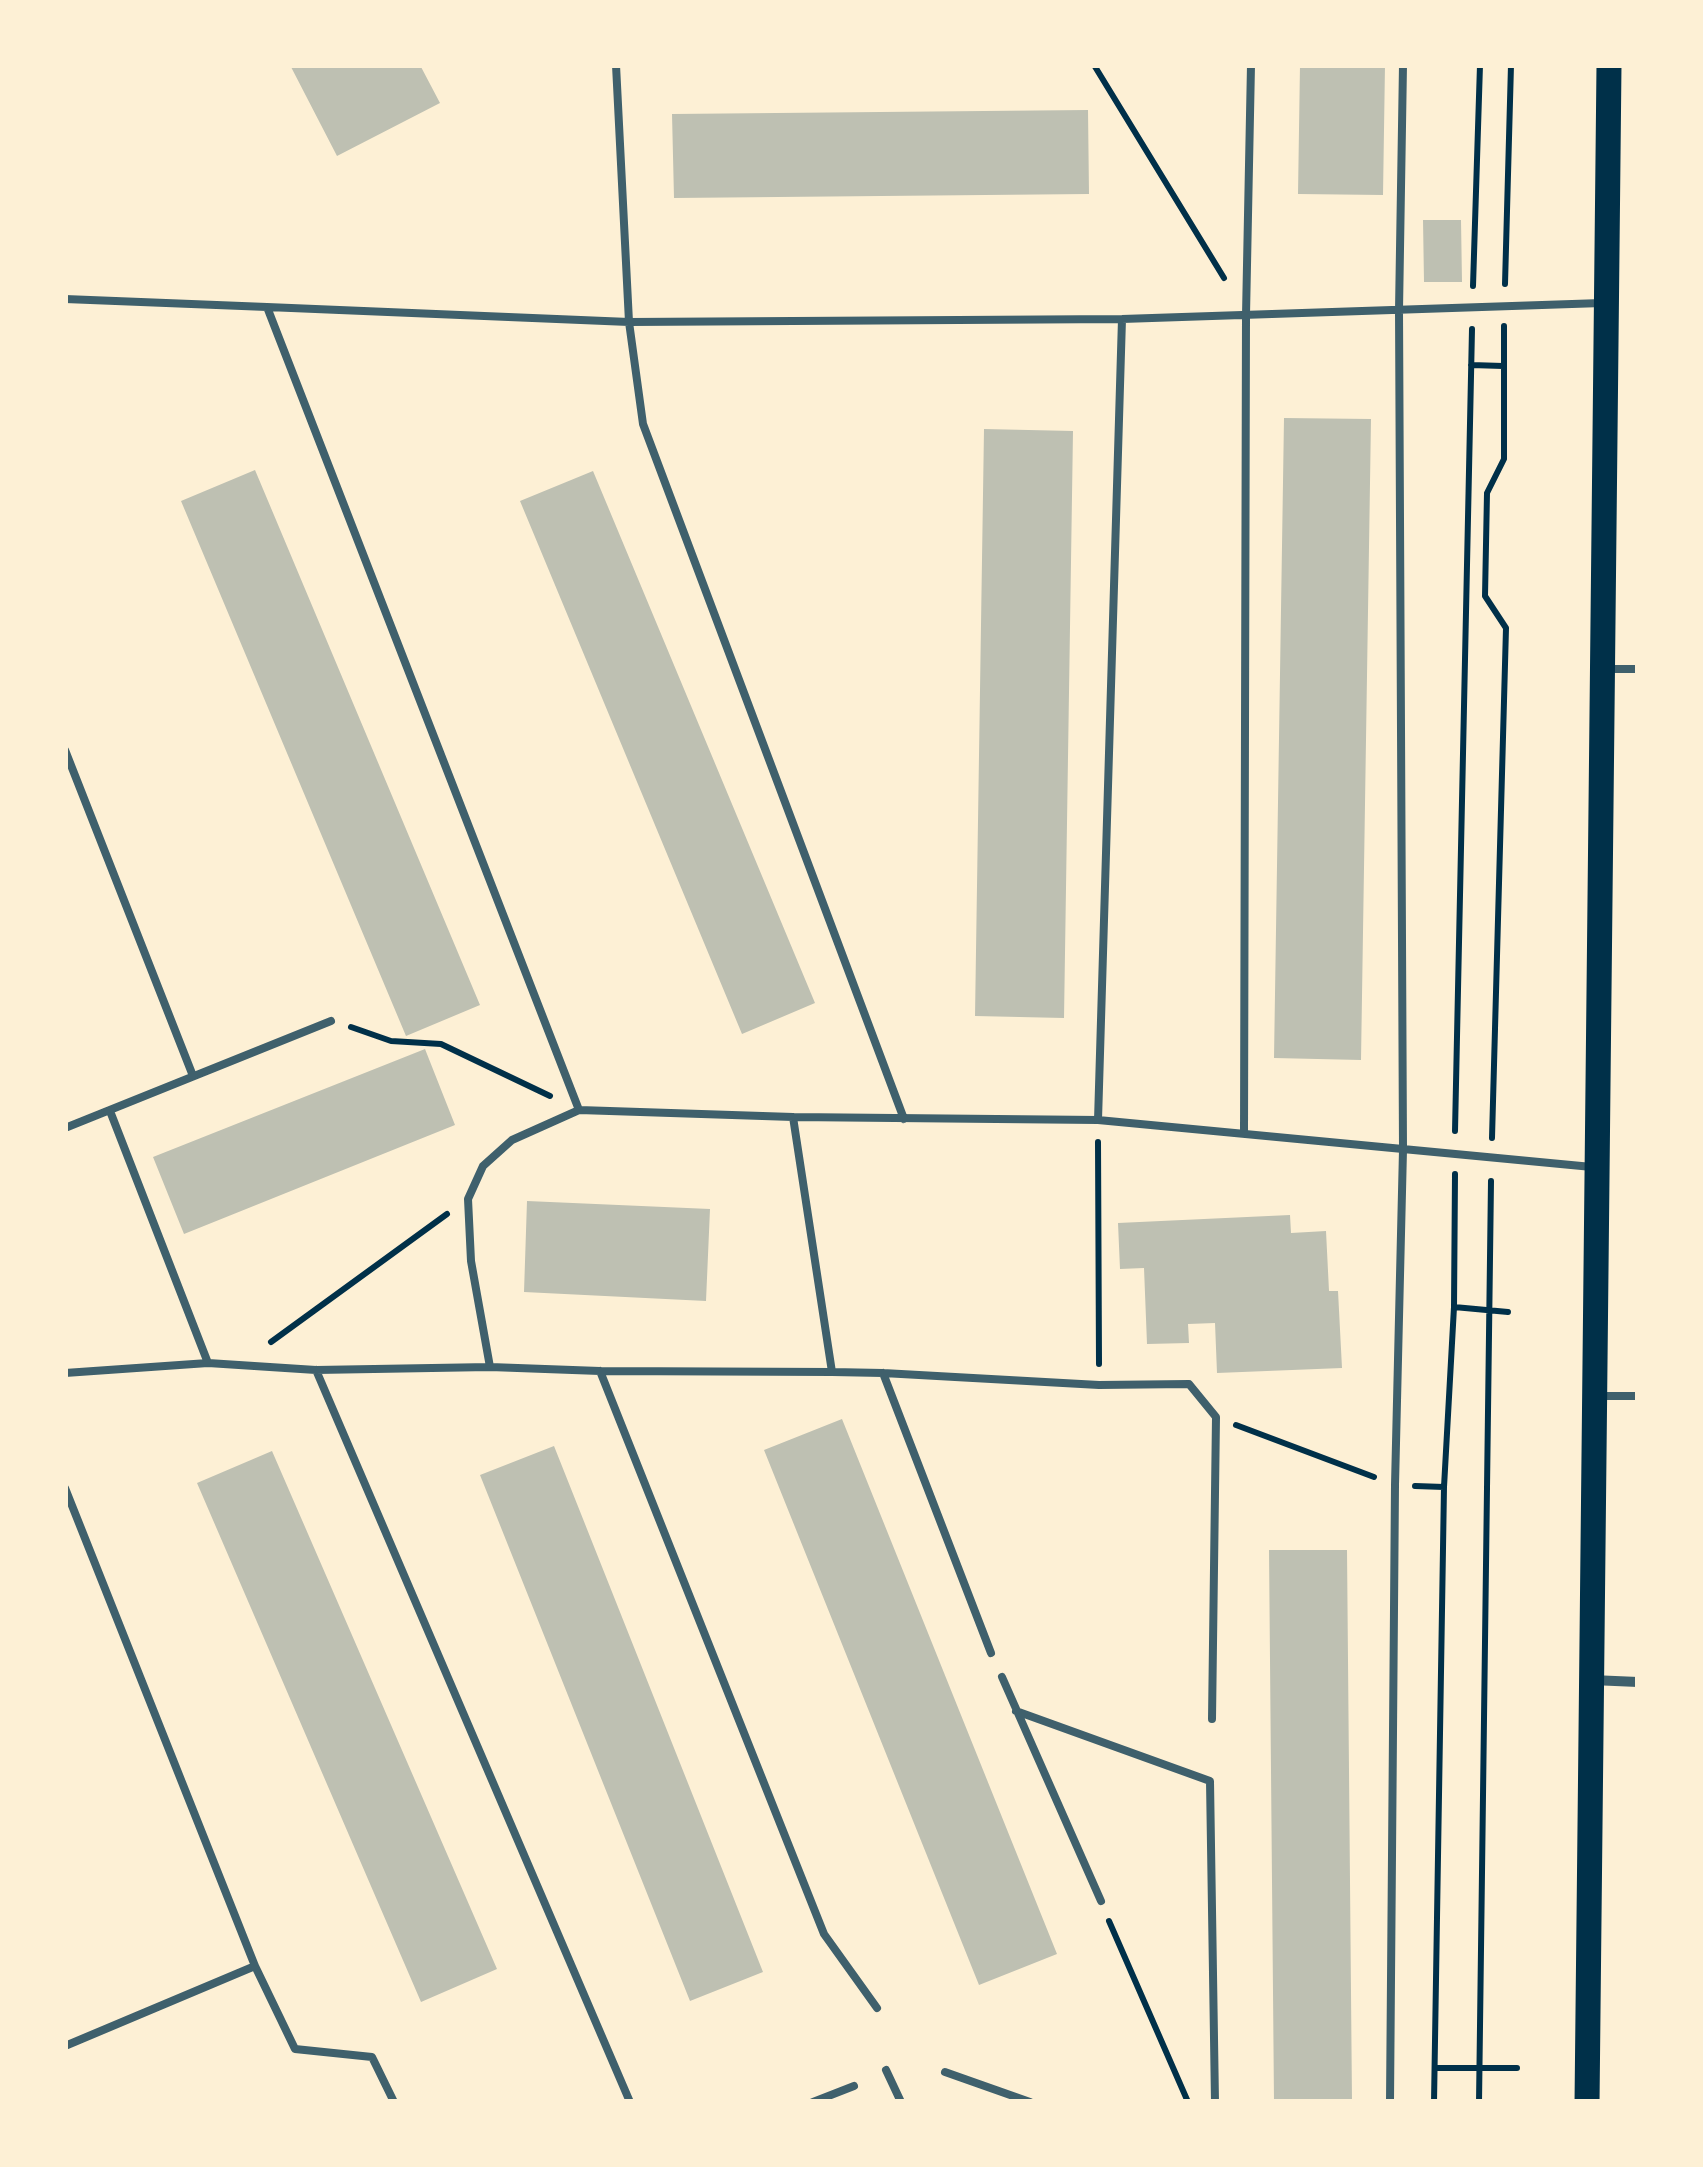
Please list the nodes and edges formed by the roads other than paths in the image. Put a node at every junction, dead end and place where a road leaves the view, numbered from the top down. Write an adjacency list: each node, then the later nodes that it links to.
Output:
1 (616, 65): 11 (lane)
2 (1251, 65): 9 (lane)
3 (1402, 65): 8 (lane)
4 (1609, 65): 6 (main road)
5 (65, 299): 7 (lane)
6 (1606, 303): 8 (lane); 13 (main road)
7 (267, 307): 11 (lane); 17 (lane)
8 (1399, 310): 9 (lane); 24 (lane)
9 (1246, 315): 10 (lane); 23 (lane)
10 (1122, 319): 11 (lane); 21 (lane)
11 (629, 322): 20 (lane)
12 (1638, 669): 13 (lane)
13 (1602, 670): 25 (main road)
14 (65, 750): 16 (lane)
15 (331, 1020): 16 (lane)
16 (193, 1076): 18 (lane)
17 (579, 1110): 19 (lane); 27 (lane)
18 (110, 1111): 22 (lane); 26 (lane)
19 (792, 1117): 20 (lane); 31 (lane)
20 (904, 1118): 21 (lane)
21 (1098, 1120): 23 (lane)
22 (65, 1128)
23 (1244, 1134): 24 (lane)
24 (1403, 1150): 25 (lane); 55 (lane)
25 (1597, 1168): 33 (main road)
26 (208, 1364): 28 (lane); 30 (lane)
27 (490, 1367): 28 (lane); 29 (lane)
28 (316, 1370): 50 (lane)
29 (600, 1371): 31 (lane); 44 (lane)
30 (65, 1372)
31 (832, 1372): 32 (lane)
32 (883, 1373): 36 (lane); 41 (lane)
33 (1594, 1396): 34 (lane); 38 (main road)
34 (1638, 1396)
35 (65, 1488): 43 (lane)
36 (991, 1653)
37 (1002, 1677): 40 (lane)
38 (1591, 1680): 39 (street); 56 (main road)
39 (1638, 1682)
40 (1016, 1712): 42 (lane); 54 (lane)
41 (1212, 1718)
42 (1101, 1901)
43 (255, 1966): 45 (lane); 49 (lane)
44 (877, 2008)
45 (65, 2046)
46 (886, 2070): 52 (lane)
47 (945, 2072): 53 (lane)
48 (854, 2086): 51 (lane)
49 (394, 2102)
50 (630, 2102)
51 (812, 2102)
52 (901, 2102)
53 (1030, 2102)
54 (1215, 2102)
55 (1390, 2102)
56 (1586, 2102)

